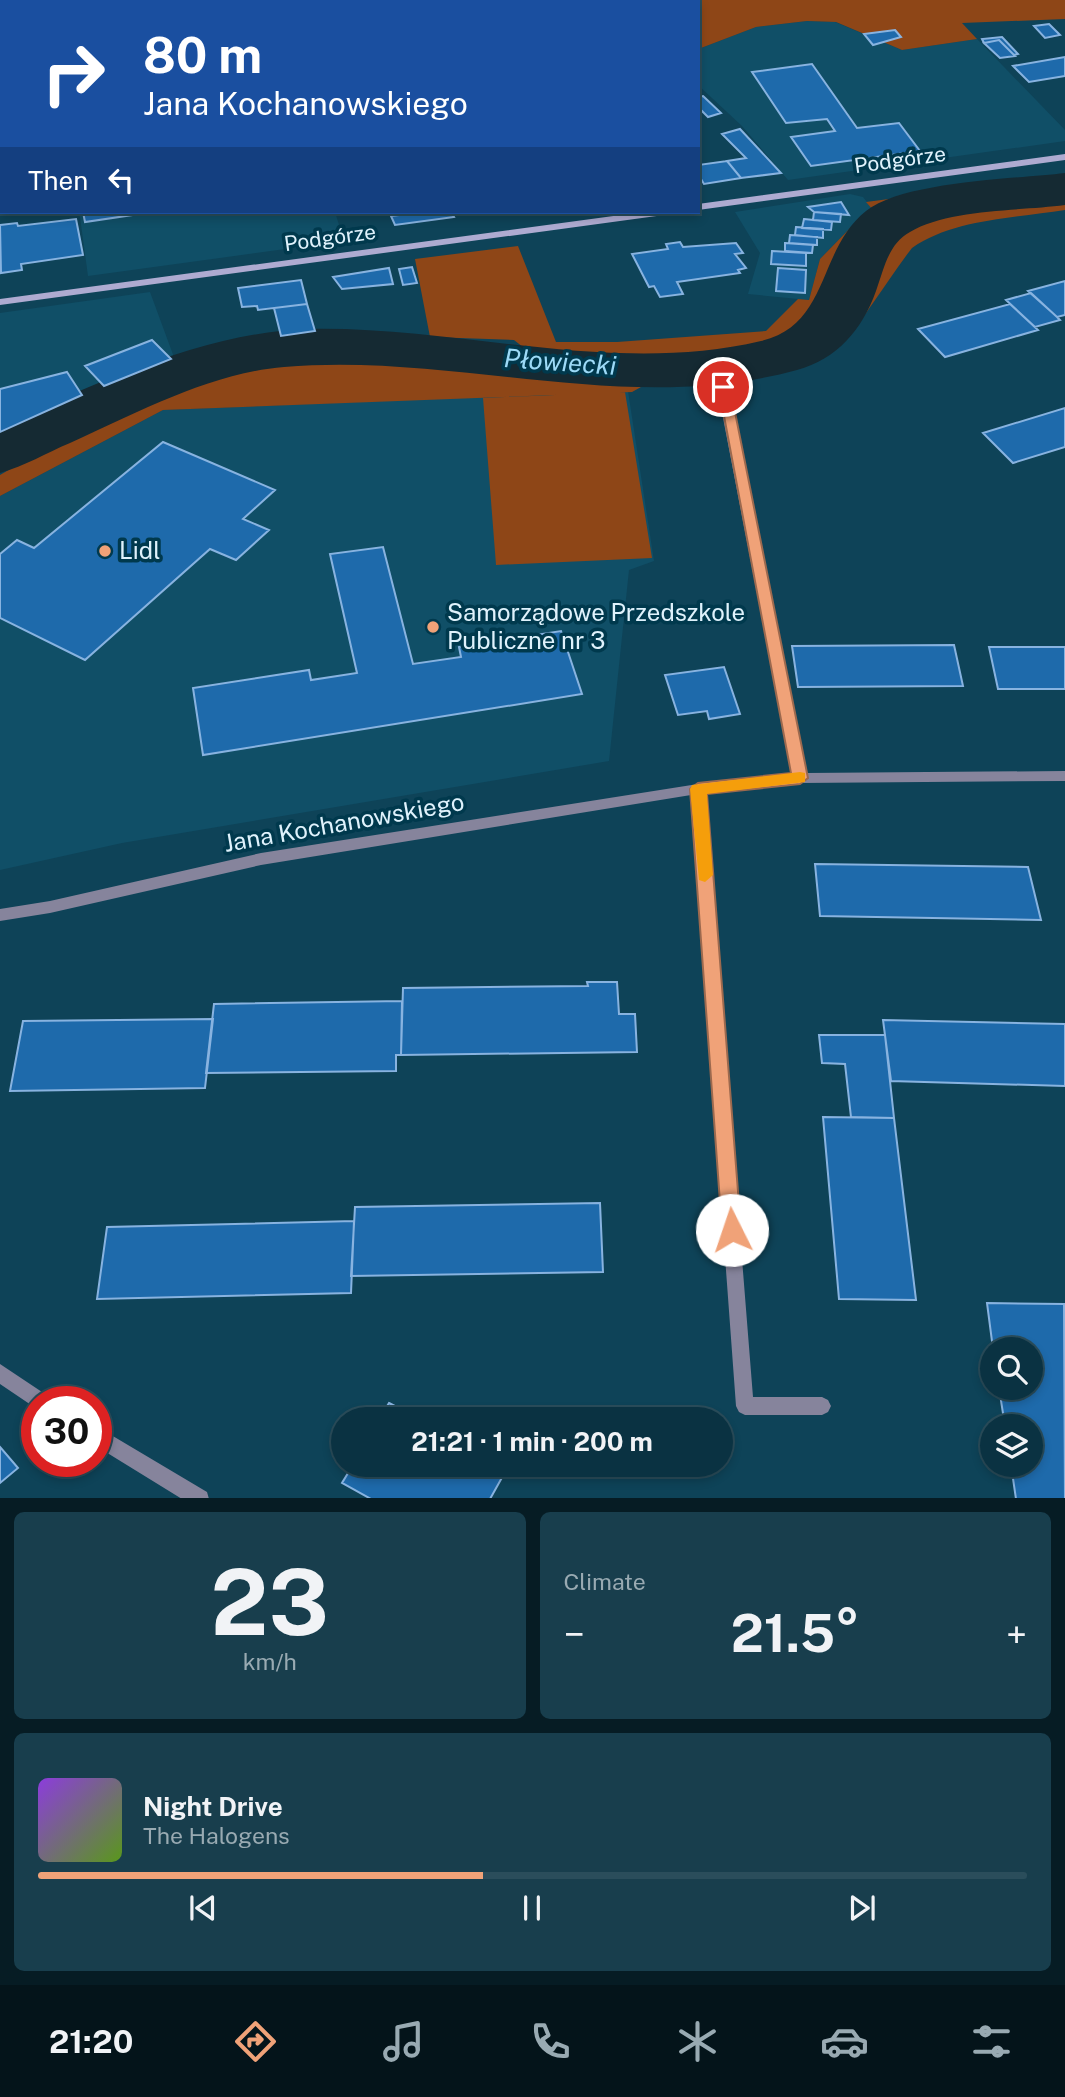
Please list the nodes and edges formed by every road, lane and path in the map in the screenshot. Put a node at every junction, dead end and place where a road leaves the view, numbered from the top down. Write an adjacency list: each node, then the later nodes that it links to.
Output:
1 (1065, 157): 2 (street, Podgórze)
2 (700, 207)
3 (649, 214): 4 (street, Podgórze)
4 (0, 302)
5 (723, 387): 7 (street)
6 (1065, 776): 7 (street, Jana Kochanowskiego)
7 (800, 778): 8 (street, Jana Kochanowskiego)
8 (698, 789): 9 (street, Jana Kochanowskiego); 12 (street)
9 (0, 915)
10 (0, 1373): 11 (street)
11 (21, 1388)
12 (822, 1406)
13 (112, 1445): 14 (street)
14 (198, 1498)

